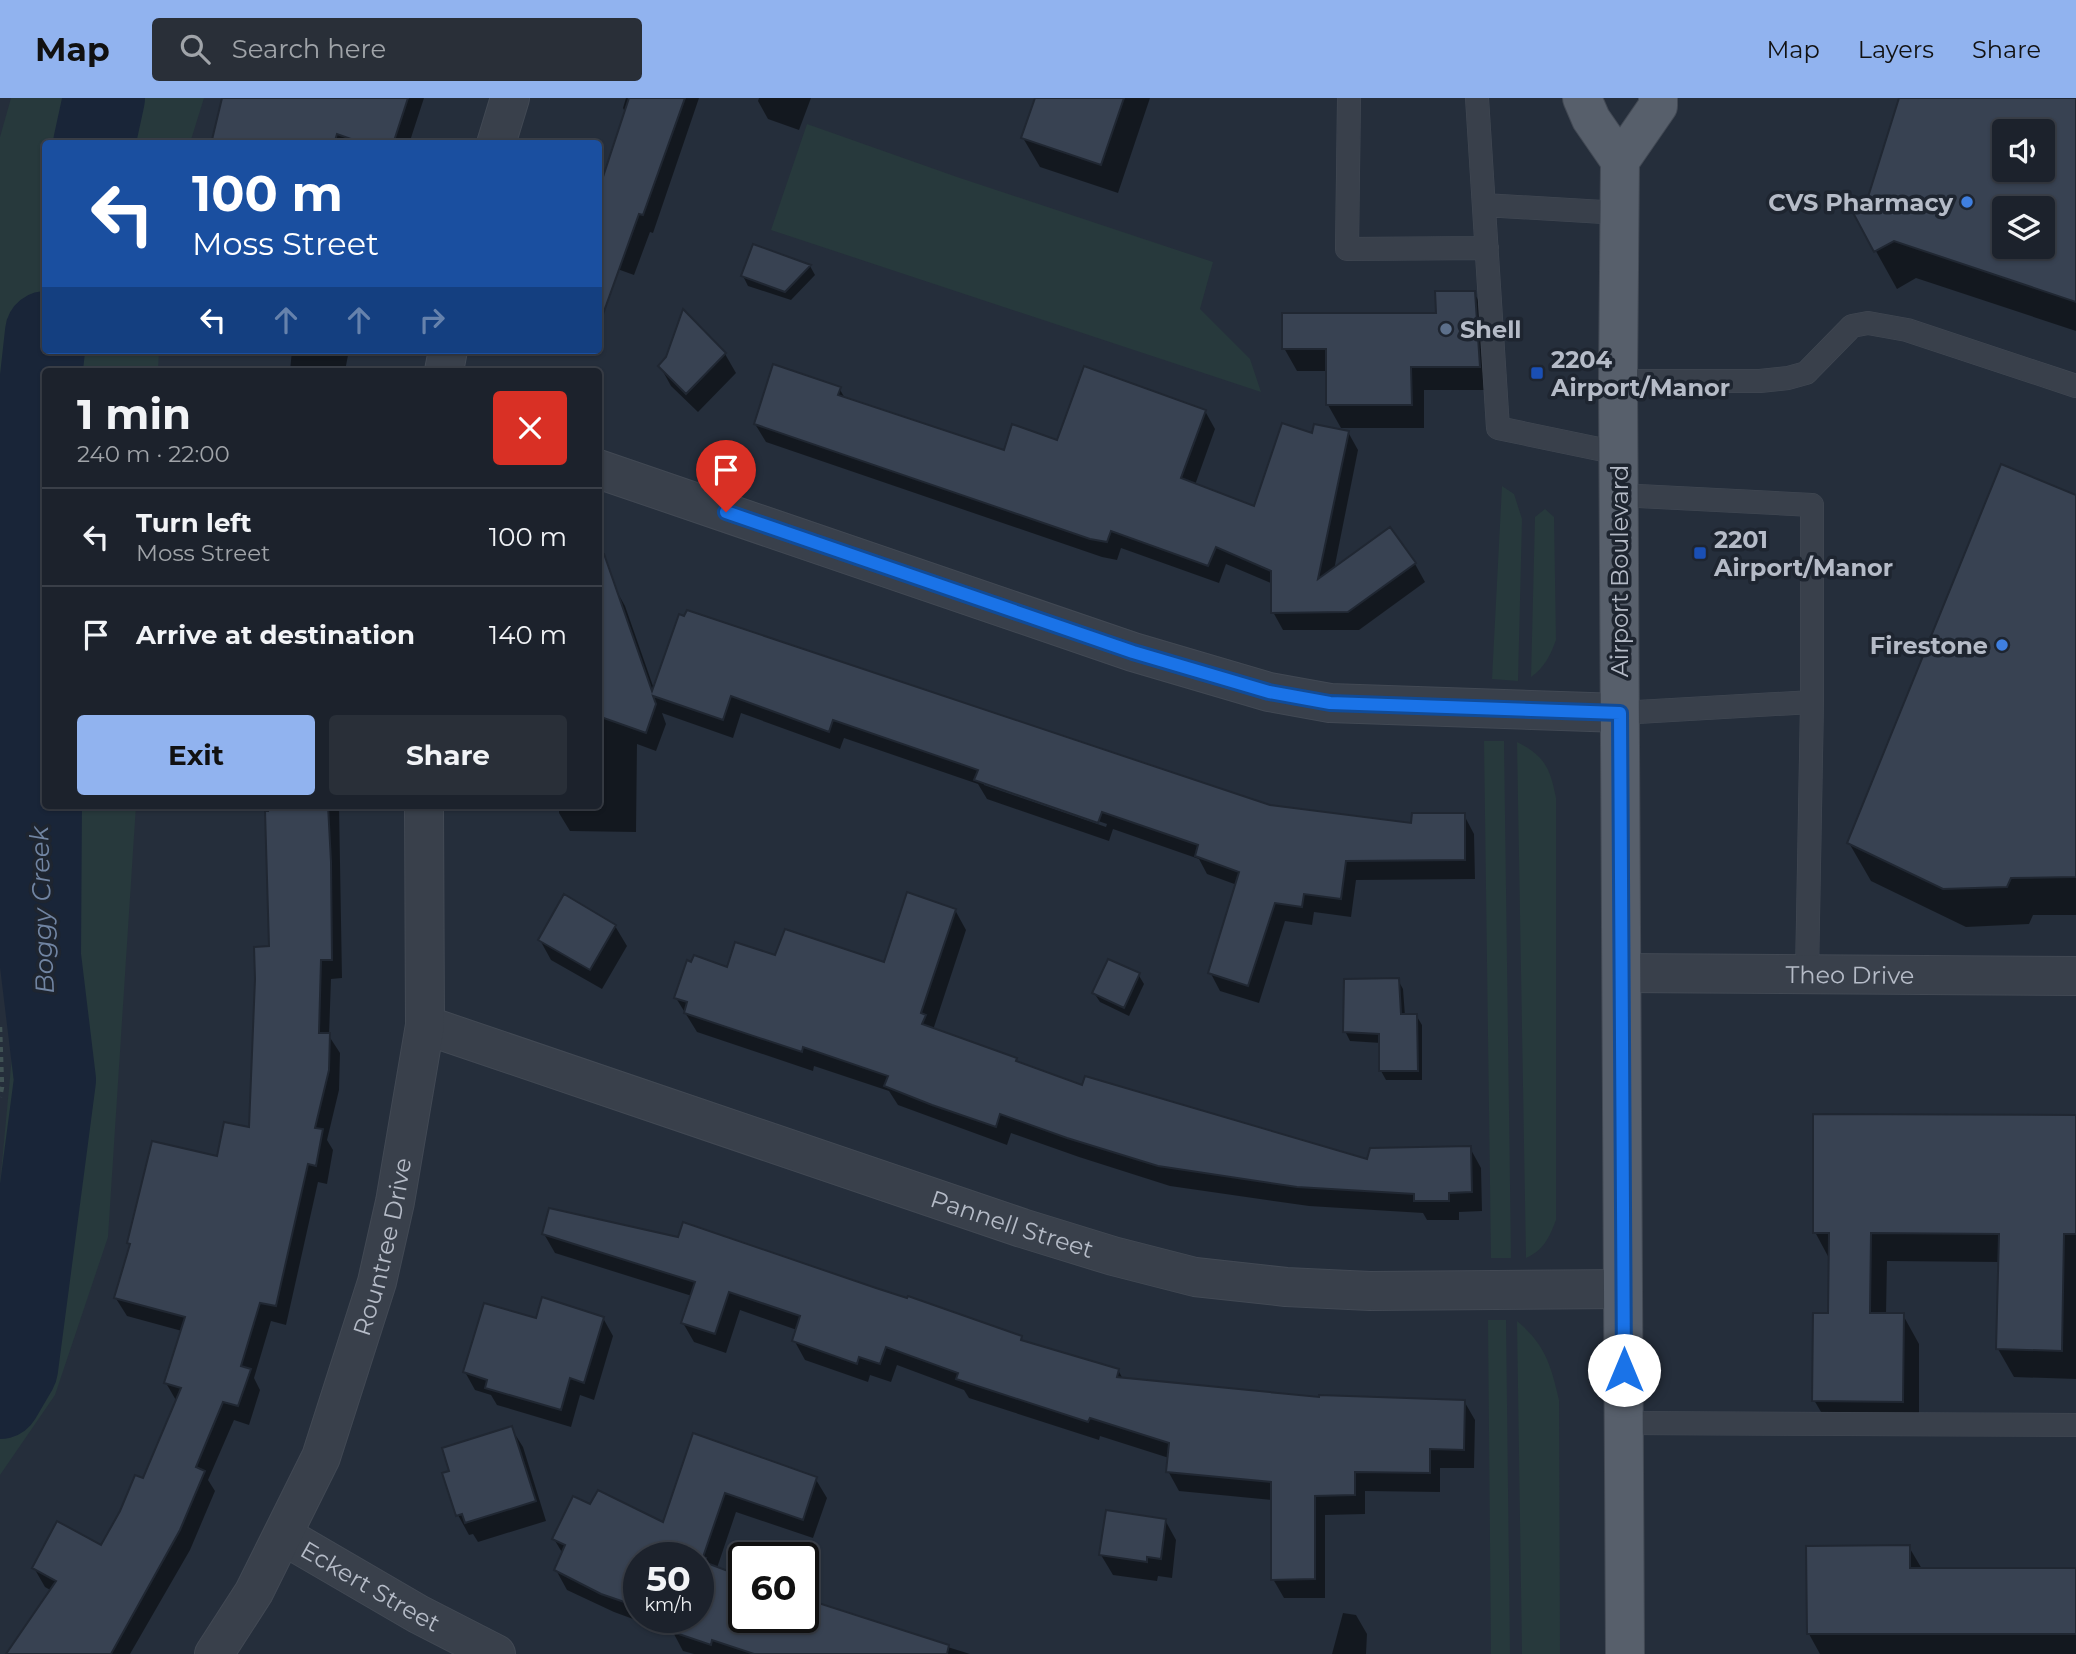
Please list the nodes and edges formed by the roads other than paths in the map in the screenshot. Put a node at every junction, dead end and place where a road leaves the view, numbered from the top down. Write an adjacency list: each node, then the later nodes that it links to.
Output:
1 (510, 98): 6 (street)
2 (1349, 98): 10 (lane)
3 (1477, 98): 8 (lane)
4 (1582, 98): 7 (main road)
5 (1658, 100): 7 (main road)
6 (497, 140)
7 (1620, 161): 9 (main road, Airport Boulevard)
8 (1484, 205): 9 (lane); 10 (lane)
9 (1620, 213): 11 (main road, Airport Boulevard)
10 (1487, 248): 13 (lane)
11 (1618, 381): 12 (lane); 13 (main road, Airport Boulevard)
12 (2076, 386)
13 (1618, 453): 15 (main road, Airport Boulevard)
14 (602, 470): 17 (street)
15 (1619, 495): 16 (lane); 17 (main road, Airport Boulevard)
16 (1812, 702): 17 (lane); 20 (lane)
17 (1620, 713): 19 (main road, Airport Boulevard)
18 (424, 809): 22 (street, Rountree Drive)
19 (1622, 973): 20 (street, Theo Drive); 23 (main road, Airport Boulevard)
20 (1807, 974): 21 (street, Theo Drive)
21 (2076, 976)
22 (425, 1025): 23 (street, Pannell Street); 26 (street, Rountree Drive)
23 (1623, 1289): 24 (main road, Airport Boulevard)
24 (1624, 1423): 25 (lane); 29 (main road, Airport Boulevard)
25 (2076, 1425)
26 (284, 1536): 27 (street, Rountree Drive); 28 (street, Eckert Street)
27 (214, 1654)
28 (496, 1654)
29 (1625, 1654)

